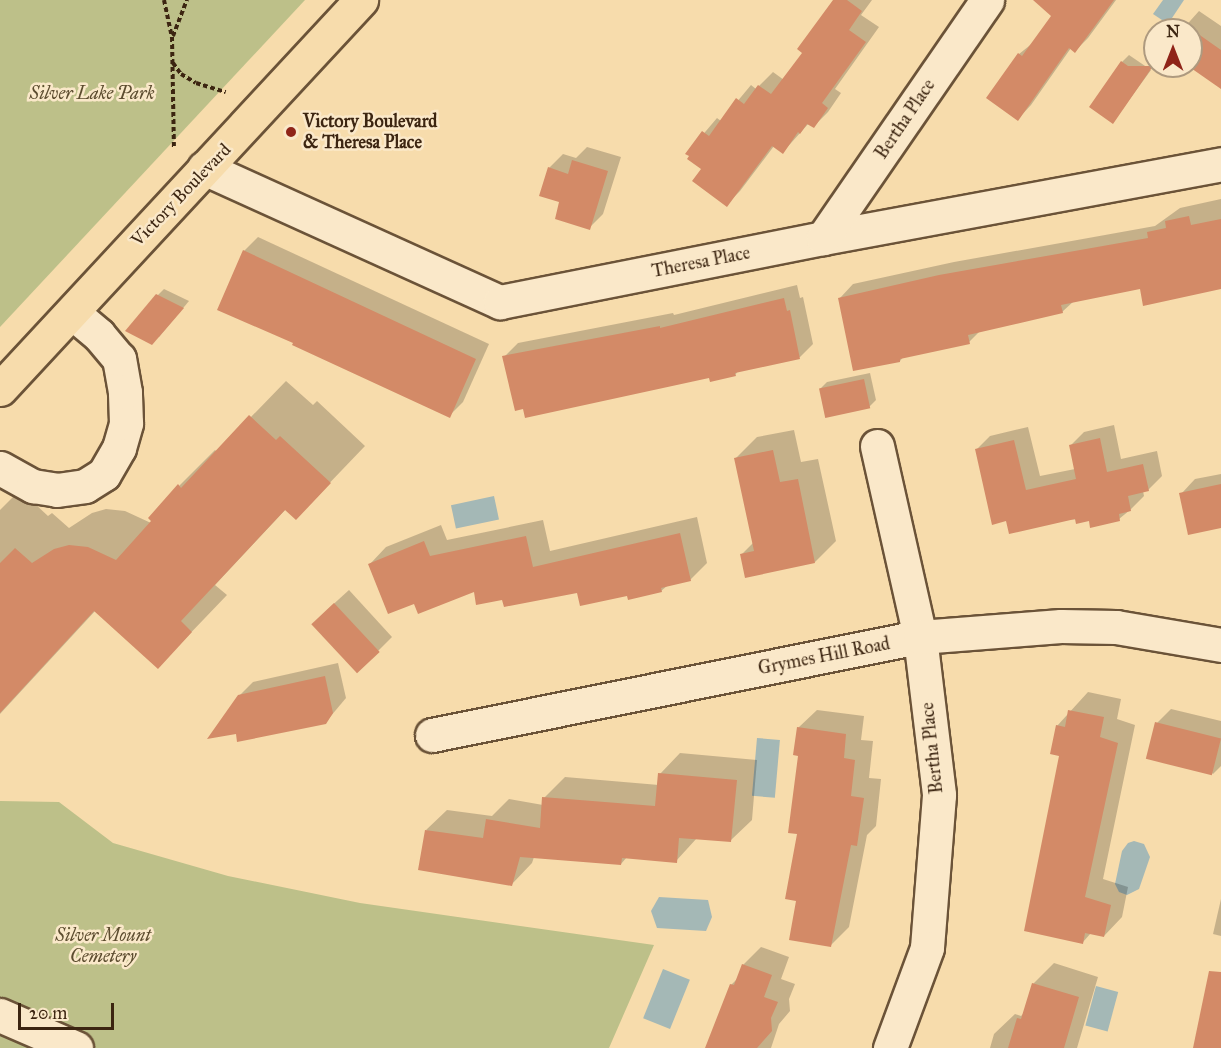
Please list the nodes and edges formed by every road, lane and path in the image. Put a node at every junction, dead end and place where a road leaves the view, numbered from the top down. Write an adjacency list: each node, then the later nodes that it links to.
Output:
1 (164, 0): 5 (path)
2 (187, 0): 5 (path)
3 (361, 0): 10 (main road, Victory Boulevard)
4 (987, 0): 11 (street, Bertha Place)
5 (172, 36): 6 (path)
6 (173, 63): 7 (path); 8 (path)
7 (226, 92)
8 (174, 147)
9 (1221, 164): 11 (street, Theresa Place)
10 (204, 168): 11 (street, Theresa Place); 12 (main road, Victory Boulevard)
11 (823, 238)
12 (72, 312): 13 (main road, Victory Boulevard); 15 (street)
13 (0, 389)
14 (877, 446): 16 (street, Bertha Place)
15 (0, 468)
16 (920, 637): 17 (street, Grymes Hill Road); 18 (street, Grymes Hill Road); 21 (street, Bertha Place)
17 (1221, 645)
18 (432, 735)
19 (0, 1015): 20 (street)
20 (76, 1048)
21 (890, 1048)

